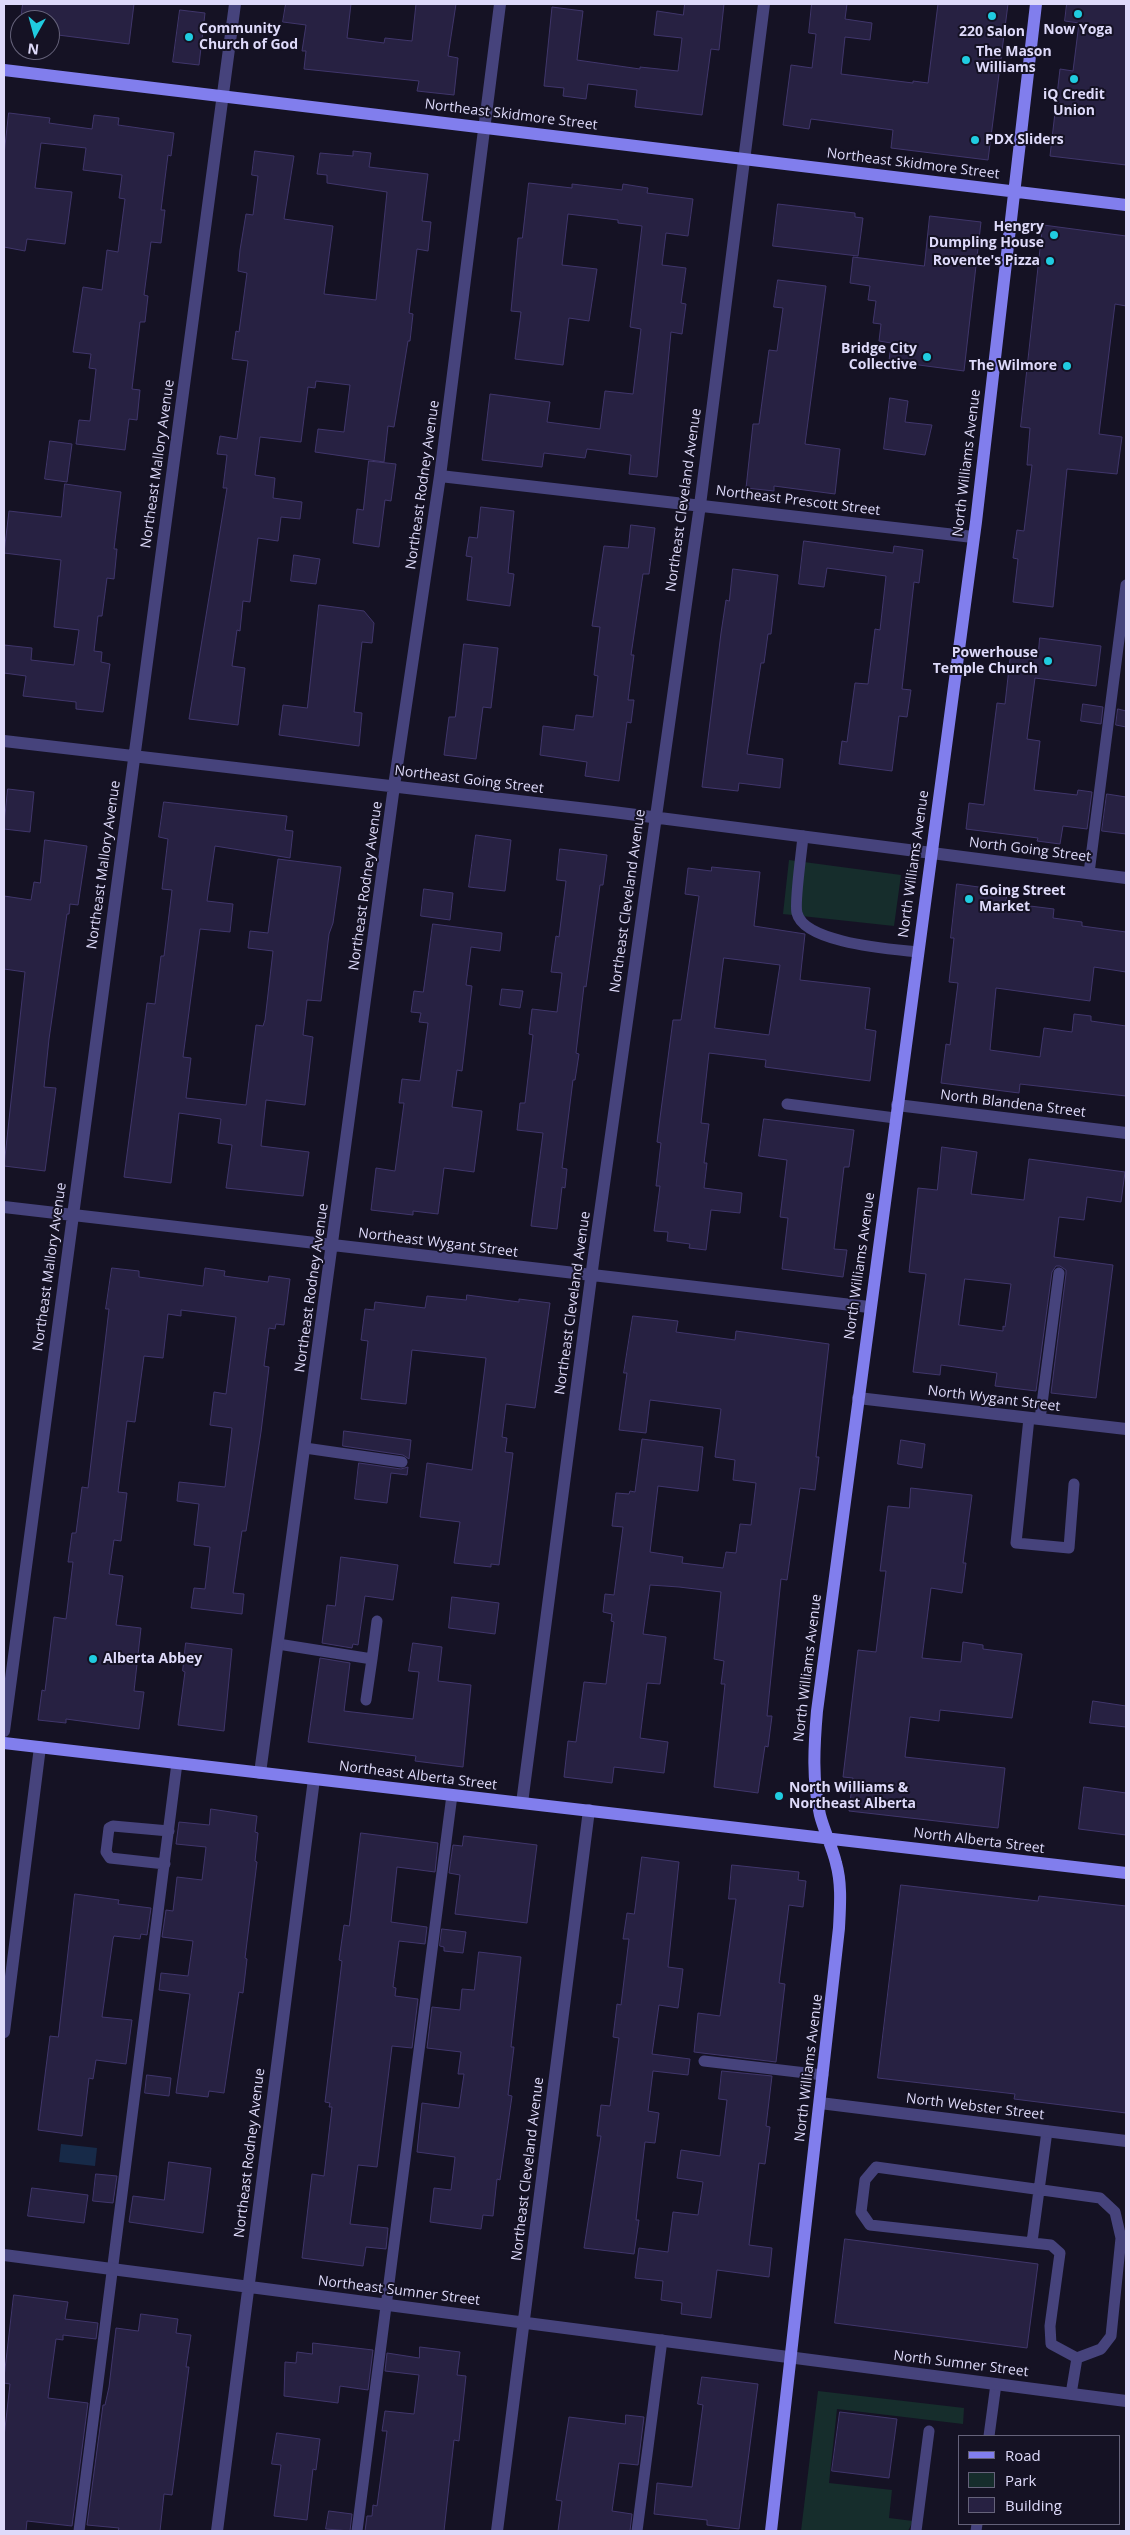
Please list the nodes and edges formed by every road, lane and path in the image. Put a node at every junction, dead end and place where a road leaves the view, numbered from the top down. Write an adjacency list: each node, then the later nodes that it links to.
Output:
1 (235, 4): 6 (street, Northeast Mallory Avenue)
2 (500, 4): 7 (street, Northeast Rodney Avenue)
3 (764, 4): 8 (street, Northeast Cleveland Avenue)
4 (1036, 4): 9 (main road, North Williams Avenue)
5 (4, 70): 6 (main road, Northeast Skidmore Street)
6 (222, 96): 7 (main road, Northeast Skidmore Street); 16 (street, Northeast Mallory Avenue)
7 (484, 127): 8 (main road, Northeast Skidmore Street); 11 (street, Northeast Rodney Avenue)
8 (743, 158): 9 (main road, Northeast Skidmore Street); 12 (street, Northeast Cleveland Avenue)
9 (1014, 191): 10 (main road, Northeast Skidmore Street); 13 (main road, North Williams Avenue)
10 (1126, 205)
11 (440, 476): 12 (street, Northeast Prescott Street); 17 (street, Northeast Rodney Avenue)
12 (700, 505): 13 (street, Northeast Prescott Street); 18 (street, Northeast Cleveland Avenue)
13 (973, 537): 20 (main road, North Williams Avenue)
14 (1126, 585): 21 (lane)
15 (4, 740): 16 (street, Northeast Going Street)
16 (133, 756): 17 (street, Northeast Going Street); 28 (street, Northeast Mallory Avenue)
17 (394, 786): 18 (street, Northeast Going Street); 29 (street, Northeast Rodney Avenue)
18 (654, 817): 19 (street, Northeast Going Street); 31 (street, Northeast Cleveland Avenue)
19 (803, 836): 20 (street, Northeast Going Street); 23 (lane)
20 (930, 853): 21 (street, North Going Street); 23 (main road, North Williams Avenue)
21 (1089, 873): 22 (street, North Going Street)
22 (1126, 878)
23 (917, 952): 25 (main road, North Williams Avenue)
24 (787, 1104): 25 (lane)
25 (896, 1112): 26 (street, North Blandena Street); 32 (main road, North Williams Avenue)
26 (1126, 1133)
27 (4, 1207): 28 (street, Northeast Wygant Street)
28 (72, 1215): 29 (street, Northeast Wygant Street); 43 (street, Northeast Mallory Avenue)
29 (333, 1246): 31 (street, Northeast Wygant Street); 36 (street, Northeast Rodney Avenue)
30 (1059, 1273): 34 (lane)
31 (591, 1275): 32 (street, Northeast Wygant Street); 50 (street, Northeast Cleveland Avenue)
32 (869, 1307): 33 (main road, North Williams Avenue)
33 (858, 1398): 34 (street, North Wygant Street); 53 (main road, North Williams Avenue)
34 (1035, 1418): 35 (street, North Wygant Street); 38 (lane)
35 (1126, 1429)
36 (305, 1448): 37 (lane); 40 (street, Northeast Rodney Avenue)
37 (402, 1462)
38 (1074, 1484)
39 (377, 1622): 41 (lane)
40 (278, 1644): 41 (lane); 47 (street, Northeast Rodney Avenue)
41 (372, 1659): 42 (lane)
42 (366, 1700)
43 (4, 1731)
44 (4, 1743): 45 (main road, Northeast Alberta Street)
45 (40, 1748): 46 (main road, Northeast Alberta Street); 56 (street)
46 (177, 1763): 47 (main road, Northeast Alberta Street); 52 (lane)
47 (260, 1773): 48 (main road, Northeast Alberta Street)
48 (314, 1779): 49 (main road, Northeast Alberta Street); 66 (street, Northeast Rodney Avenue)
49 (452, 1795): 50 (main road, Northeast Alberta Street); 67 (lane)
50 (522, 1803): 51 (main road, Northeast Alberta Street)
51 (589, 1810): 53 (main road, Northeast Alberta Street); 68 (street, Northeast Cleveland Avenue)
52 (169, 1830): 54 (lane); 54 (lane)
53 (829, 1838): 55 (main road, North Alberta Street); 58 (main road, North Williams Avenue)
54 (164, 1864): 65 (lane)
55 (1126, 1873)
56 (4, 2032)
57 (704, 2061): 58 (lane)
58 (823, 2075): 59 (main road, North Williams Avenue)
59 (820, 2103): 60 (street, North Webster Street); 70 (main road, North Williams Avenue)
60 (1047, 2131): 61 (street, North Webster Street); 62 (lane)
61 (1126, 2141)
62 (1039, 2188): 63 (lane); 63 (lane); 71 (lane)
63 (1032, 2242): 71 (lane)
64 (4, 2255): 65 (street, Northeast Sumner Street)
65 (113, 2269): 66 (street, Northeast Sumner Street); 77 (lane)
66 (248, 2287): 67 (street, Northeast Sumner Street); 78 (street, Northeast Rodney Avenue)
67 (386, 2305): 68 (street, Northeast Sumner Street); 79 (lane)
68 (524, 2322): 69 (street, Northeast Sumner Street); 80 (street, Northeast Cleveland Avenue)
69 (662, 2340): 70 (street, Northeast Sumner Street); 81 (lane)
70 (791, 2357): 72 (street, North Sumner Street); 82 (main road, North Williams Avenue)
71 (1077, 2358): 73 (lane)
72 (996, 2384): 73 (street, North Sumner Street); 76 (lane)
73 (1071, 2394): 74 (street, North Sumner Street)
74 (1126, 2401)
75 (929, 2431): 83 (lane)
76 (989, 2435)
77 (79, 2531)
78 (217, 2531)
79 (357, 2531)
80 (497, 2531)
81 (637, 2531)
82 (771, 2531)
83 (916, 2531)

